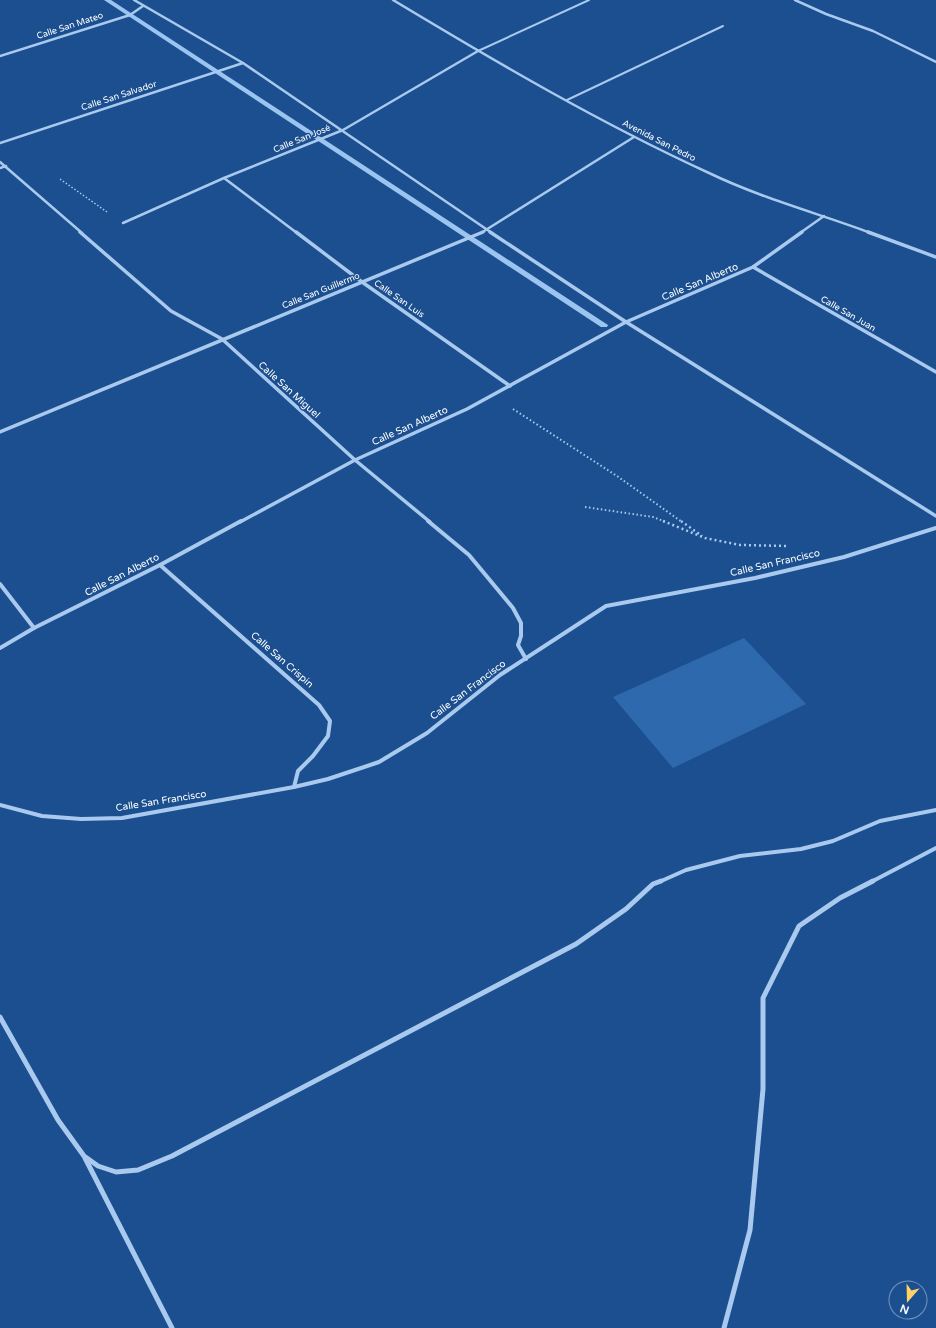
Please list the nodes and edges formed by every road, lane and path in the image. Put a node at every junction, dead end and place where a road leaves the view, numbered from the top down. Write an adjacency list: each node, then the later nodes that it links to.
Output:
1 (134, 0): 5 (street)
2 (393, 0): 7 (street, Avenida San Pedro)
3 (589, 0): 7 (lane)
4 (795, 0): 9 (street)
5 (143, 6): 8 (street, Calle San Mateo); 10 (street)
6 (723, 26): 11 (lane)
7 (478, 51): 11 (street, Avenida San Pedro); 12 (street, Calle San José)
8 (0, 56)
9 (936, 62)
10 (243, 64): 12 (street); 14 (street, Calle San Salvador)
11 (567, 100): 13 (street, Avenida San Pedro)
12 (342, 130): 18 (street, Calle San José); 21 (street)
13 (634, 137): 19 (street, Avenida San Pedro); 21 (street, Calle San Guillermo)
14 (0, 143)
15 (0, 162): 16 (street, Calle San Miguel)
16 (6, 166): 17 (street); 26 (street, Calle San Miguel)
17 (0, 168)
18 (224, 178): 20 (street, Calle San José); 24 (street, Calle San Luis)
19 (824, 216): 22 (street, Avenida San Pedro); 23 (street, Calle San Alberto)
20 (123, 223)
21 (487, 230): 24 (street, Calle San Guillermo); 25 (street)
22 (936, 257)
23 (753, 267): 25 (street, Calle San Alberto); 27 (street, Calle San Juan)
24 (362, 282): 26 (street, Calle San Guillermo); 28 (street, Calle San Luis)
25 (626, 322): 28 (street, Calle San Alberto); 33 (street)
26 (222, 339): 30 (street, Calle San Guillermo); 31 (street, Calle San Miguel)
27 (936, 372)
28 (510, 386): 29 (street, Calle San Alberto)
29 (493, 395): 31 (street, Calle San Alberto); 35 (path)
30 (0, 432)
31 (355, 460): 37 (street, Calle San Alberto); 41 (street, Calle San Miguel)
32 (584, 507): 35 (path)
33 (936, 516)
34 (936, 528): 41 (street, Calle San Francisco)
35 (705, 538): 36 (path)
36 (796, 547)
37 (160, 565): 39 (street, Calle San Alberto); 42 (street, Calle San Crispin)
38 (0, 584): 39 (street)
39 (34, 628): 40 (street, Calle San Alberto)
40 (0, 648)
41 (526, 659): 42 (street, Calle San Francisco)
42 (294, 787): 43 (street, Calle San Francisco)
43 (0, 805)
44 (936, 810): 47 (street)
45 (936, 848): 49 (street)
46 (0, 1017): 47 (street)
47 (84, 1156): 48 (street)
48 (172, 1328)
49 (724, 1328)

